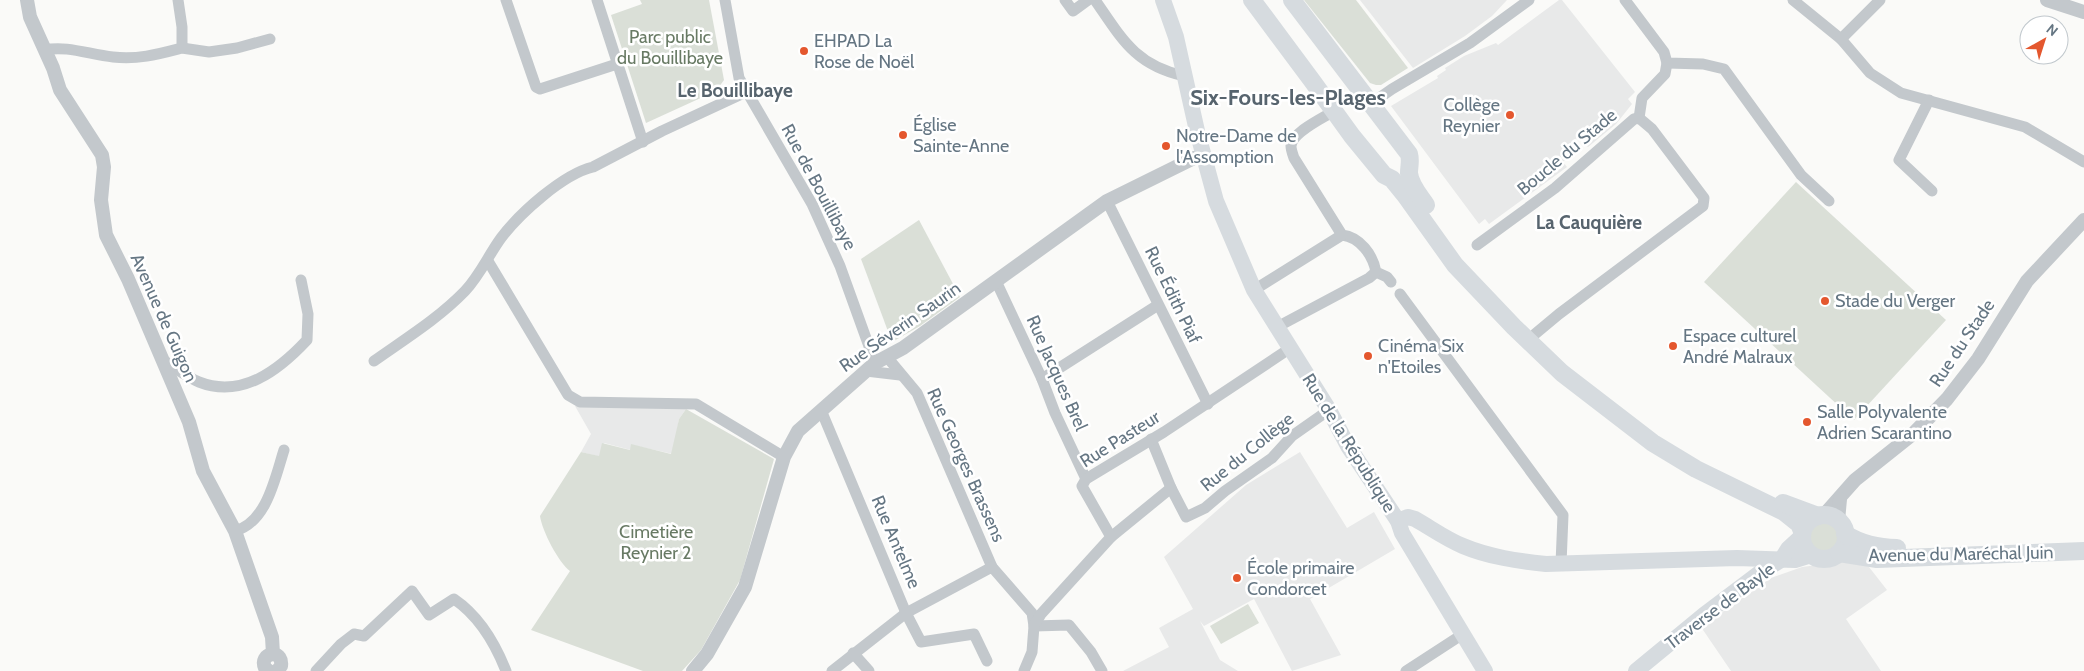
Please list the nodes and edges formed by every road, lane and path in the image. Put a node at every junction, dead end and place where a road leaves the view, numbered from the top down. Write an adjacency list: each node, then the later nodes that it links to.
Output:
1 (27, 0): 21 (street, Avenue de Guigon)
2 (178, 0): 20 (street)
3 (506, 0): 23 (street)
4 (597, 0): 23 (street)
5 (725, 0): 25 (street, Rue de Bouillibaye)
6 (1065, 0): 7 (street)
7 (1088, 0)
8 (1096, 0): 24 (street)
9 (1163, 0): 24 (main road, Rue de la République)
10 (1252, 0): 28 (main road)
11 (1292, 0): 27 (main road, Avenue du Maréchal Juin)
12 (1529, 0): 27 (street)
13 (1625, 0): 22 (street)
14 (1793, 0): 19 (street)
15 (1880, 0): 19 (street)
16 (2047, 0): 17 (street)
17 (2084, 12)
18 (270, 39): 20 (street)
19 (1841, 39): 26 (street)
20 (182, 48): 21 (street)
21 (44, 50): 52 (street, Avenue de Guigon)
22 (1667, 63): 29 (street); 37 (street)
23 (616, 64): 30 (street)
24 (1184, 76): 31 (main road, Rue de la République)
25 (746, 92): 30 (street); 54 (street, Rue de Bouillibaye)
26 (1929, 100): 32 (street); 35 (street)
27 (1372, 103): 33 (main road, Avenue du Maréchal Juin)
28 (1334, 111): 34 (main road); 39 (street)
29 (1640, 118): 40 (street, Boucle du Stade); 50 (street, Boucle du Stade)
30 (643, 142): 41 (street)
31 (1204, 157): 36 (street, Rue Séverin Saurin); 46 (main road, Rue de la République)
32 (2084, 162)
33 (1409, 172): 34 (main road); 50 (main road, Avenue du Maréchal Juin)
34 (1392, 179): 68 (main road)
35 (1932, 191)
36 (1107, 201): 45 (street, Rue Séverin Saurin); 48 (street, Rue Édith Piaf)
37 (1829, 201)
38 (2084, 220): 66 (street, Rue du Stade)
39 (1342, 236): 42 (street); 46 (street)
40 (1477, 245)
41 (488, 261): 53 (street); 62 (street)
42 (1376, 272): 43 (street); 49 (street)
43 (1389, 279)
44 (301, 280): 52 (street)
45 (996, 281): 54 (street, Rue Séverin Saurin); 56 (street, Rue Jacques Brel)
46 (1254, 290): 49 (main road, Rue de la République)
47 (1400, 294): 75 (street)
48 (1158, 305): 56 (street); 57 (street, Rue Édith Piaf)
49 (1277, 327): 51 (main road, Rue de la République)
50 (1541, 328): 66 (main road, Avenue du Maréchal Juin)
51 (1290, 349): 57 (street, Rue Pasteur); 59 (main road, Rue de la République)
52 (163, 360): 67 (street, Avenue de Guigon)
53 (374, 361)
54 (876, 364): 55 (street); 55 (street, Rue Georges Brassens); 58 (street, Rue Séverin Saurin)
55 (900, 375): 76 (street, Rue Georges Brassens)
56 (1042, 379): 63 (street, Rue Jacques Brel)
57 (1208, 404): 60 (street, Rue Pasteur)
58 (821, 410): 62 (street, Rue Séverin Saurin); 77 (street, Rue Antelme)
59 (1328, 410): 64 (street, Rue du Collège); 65 (main road, Rue de la République)
60 (1151, 439): 63 (street, Rue Pasteur); 64 (street)
61 (284, 450): 67 (street)
62 (784, 457): 85 (street, Rue Séverin Saurin)
63 (1086, 479): 69 (street, Rue Pasteur)
64 (1171, 488): 69 (street)
65 (1398, 521): 75 (main road, Rue de la République); 79 (main road)
66 (1831, 521): 68 (main road); 70 (main road, Avenue du Maréchal Juin); 72 (main road)
67 (235, 531): 82 (street, Avenue de Guigon)
68 (1802, 534): 73 (main road); 74 (main road, Traverse de Bayle)
69 (1111, 537): 78 (street)
70 (2084, 540)
71 (2084, 551): 72 (main road, Avenue du Maréchal Juin)
72 (1839, 553): 73 (main road)
73 (1811, 555): 74 (main road, Traverse de Bayle)
74 (1781, 560): 75 (main road, Rue de la République); 92 (main road, Traverse de Bayle)
75 (1561, 564)
76 (992, 567): 77 (street, Rue Antelme); 78 (street)
77 (906, 613): 80 (street); 81 (street)
78 (1034, 626): 88 (street); 89 (street)
79 (1462, 634): 90 (street); 91 (main road)
80 (853, 653): 86 (street); 87 (street)
81 (988, 661)
82 (273, 670)
83 (316, 671): 84 (street)
84 (506, 671)
85 (694, 671)
86 (832, 671)
87 (869, 671)
88 (1024, 671)
89 (1102, 671)
90 (1406, 671)
91 (1485, 671)
92 (1636, 671)

